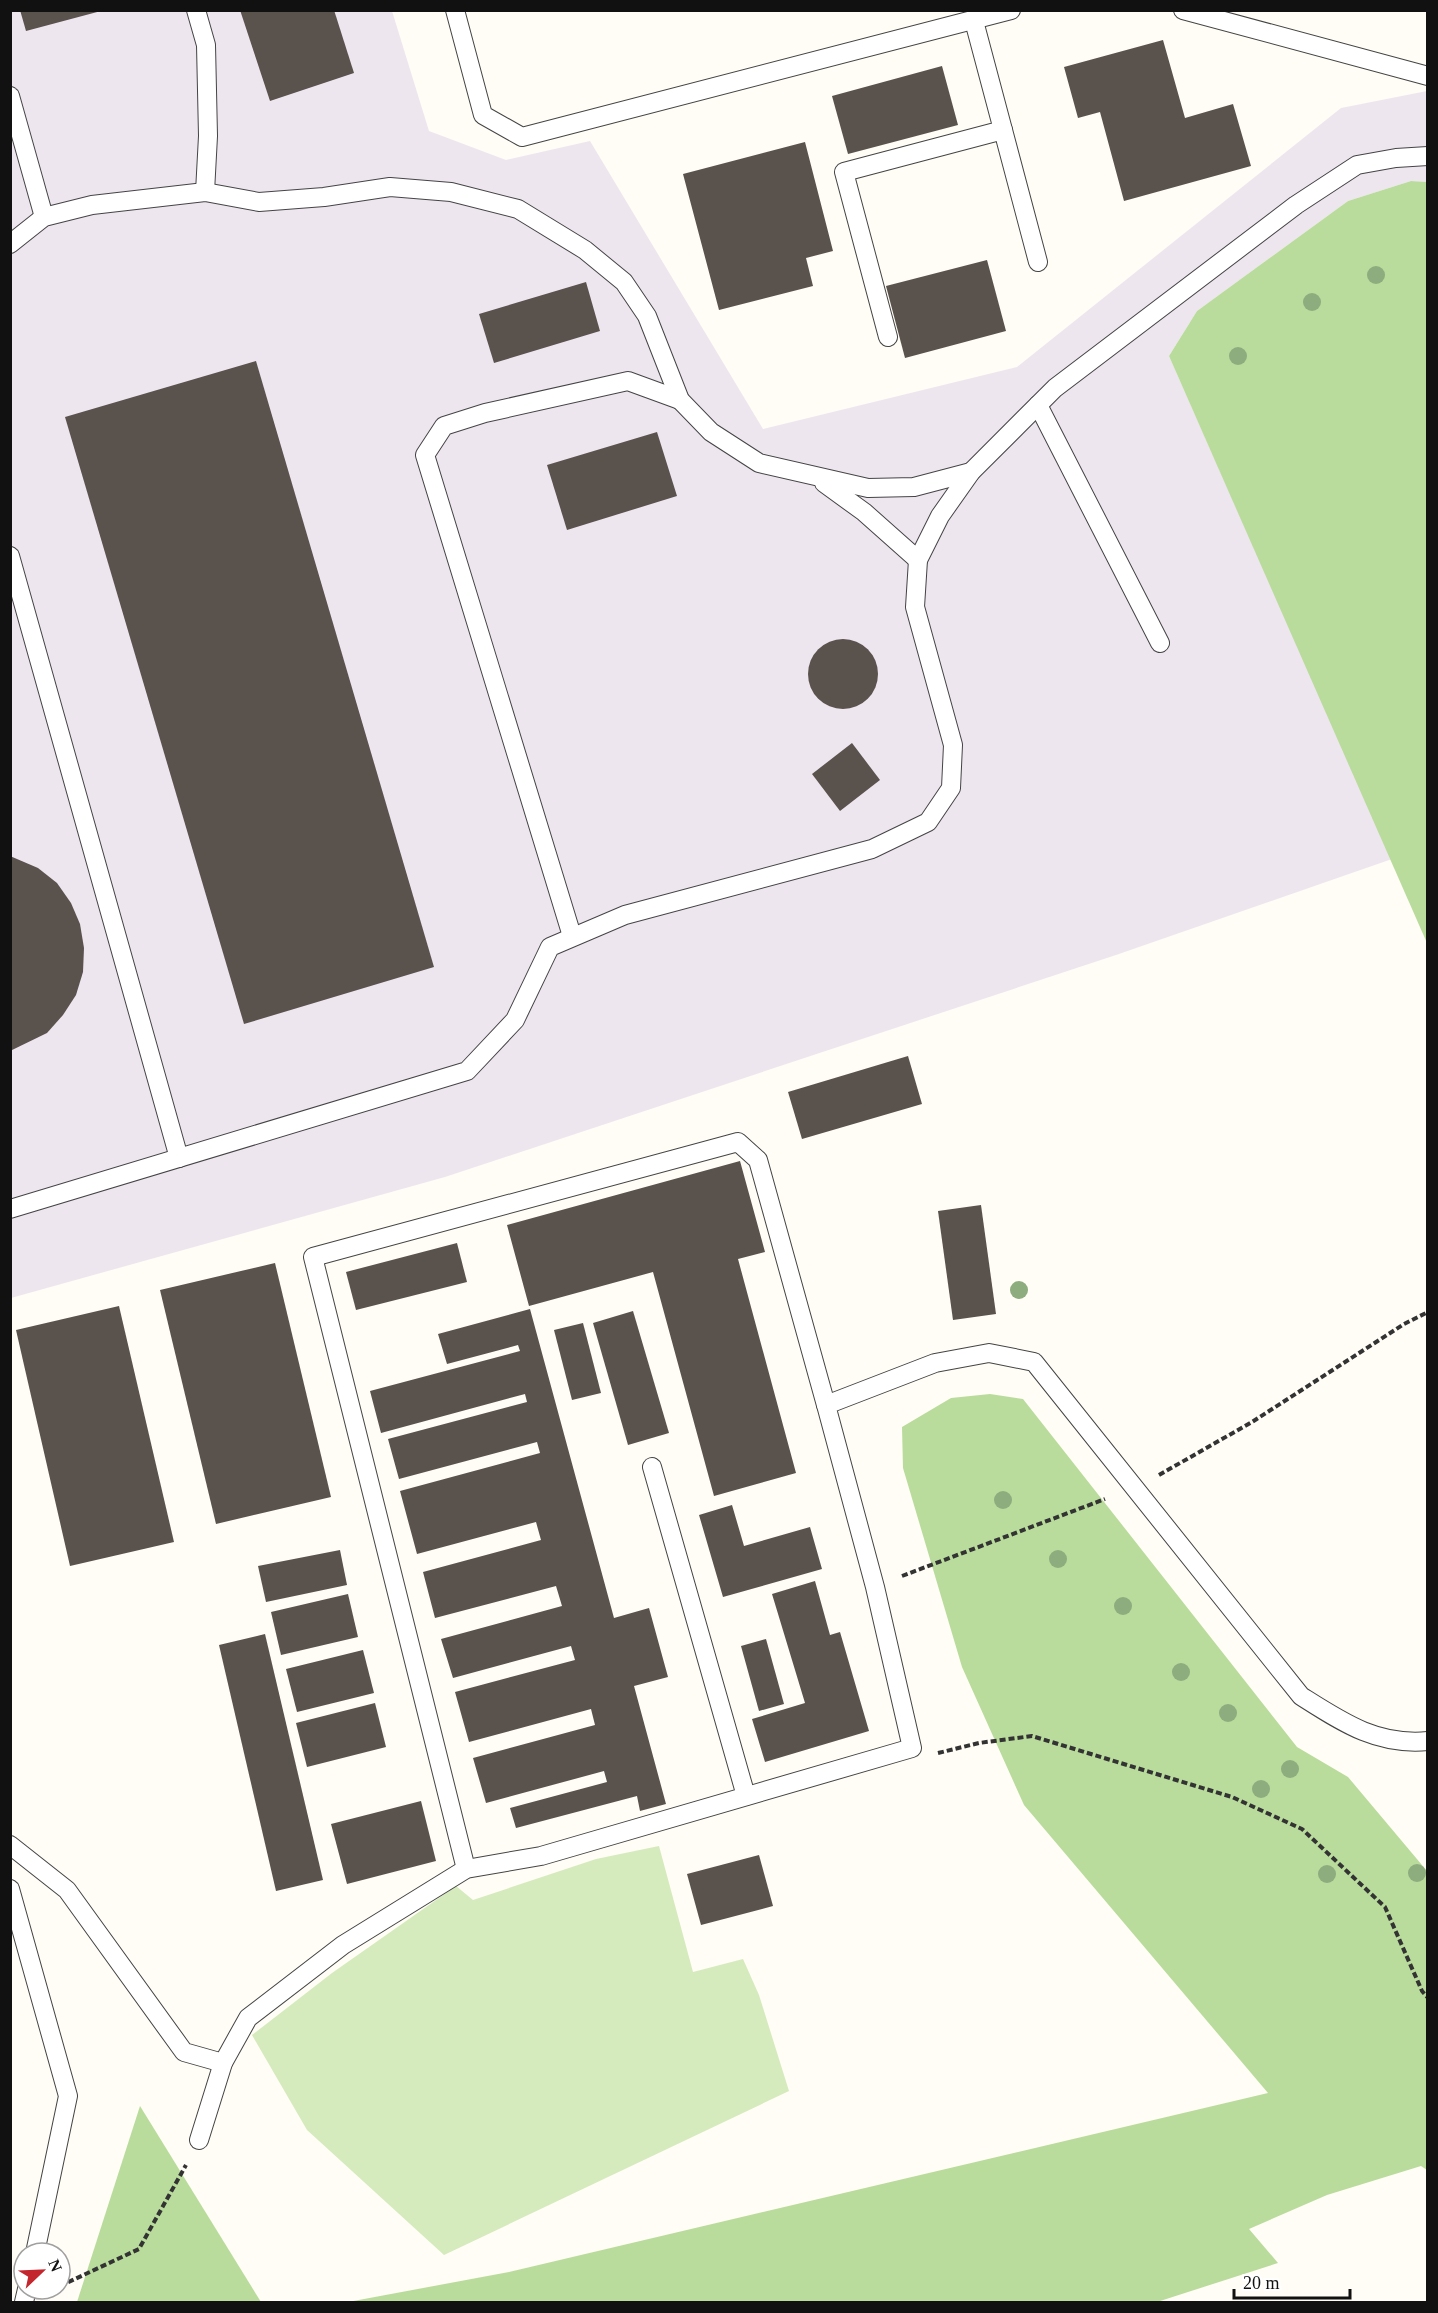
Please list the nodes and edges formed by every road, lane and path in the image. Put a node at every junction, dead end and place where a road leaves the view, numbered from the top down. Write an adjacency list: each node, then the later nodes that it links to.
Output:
1 (196, 10): 10 (lane)
2 (455, 10): 5 (lane)
3 (1011, 10): 5 (lane)
4 (1184, 10): 6 (lane)
5 (974, 21): 8 (lane)
6 (1427, 74)
7 (10, 96): 11 (lane)
8 (1003, 130): 13 (lane); 14 (lane)
9 (1428, 156): 16 (lane)
10 (205, 192): 11 (lane); 15 (lane)
11 (44, 217): 12 (lane)
12 (10, 244)
13 (1038, 262)
14 (888, 337)
15 (680, 400): 18 (lane); 22 (lane)
16 (1038, 405): 17 (lane); 21 (lane)
17 (971, 472): 18 (lane); 20 (lane)
18 (818, 478): 20 (lane)
19 (10, 556): 23 (lane)
20 (918, 560): 22 (lane)
21 (1160, 643)
22 (572, 936): 23 (lane)
23 (179, 1158): 24 (lane)
24 (10, 1209)
25 (1428, 1312): 28 (path)
26 (826, 1405): 28 (lane); 29 (lane); 34 (lane)
27 (652, 1467): 32 (lane)
28 (1136, 1487): 29 (path); 30 (lane)
29 (875, 1587): 31 (lane)
30 (1428, 1741)
31 (912, 1748): 32 (lane); 36 (path)
32 (746, 1796): 34 (lane)
33 (10, 1845): 37 (lane)
34 (466, 1869): 37 (lane)
35 (10, 1889): 39 (lane)
36 (1428, 1998)
37 (223, 2063): 38 (lane)
38 (199, 2140): 40 (path)
39 (38, 2241)
40 (72, 2280)

